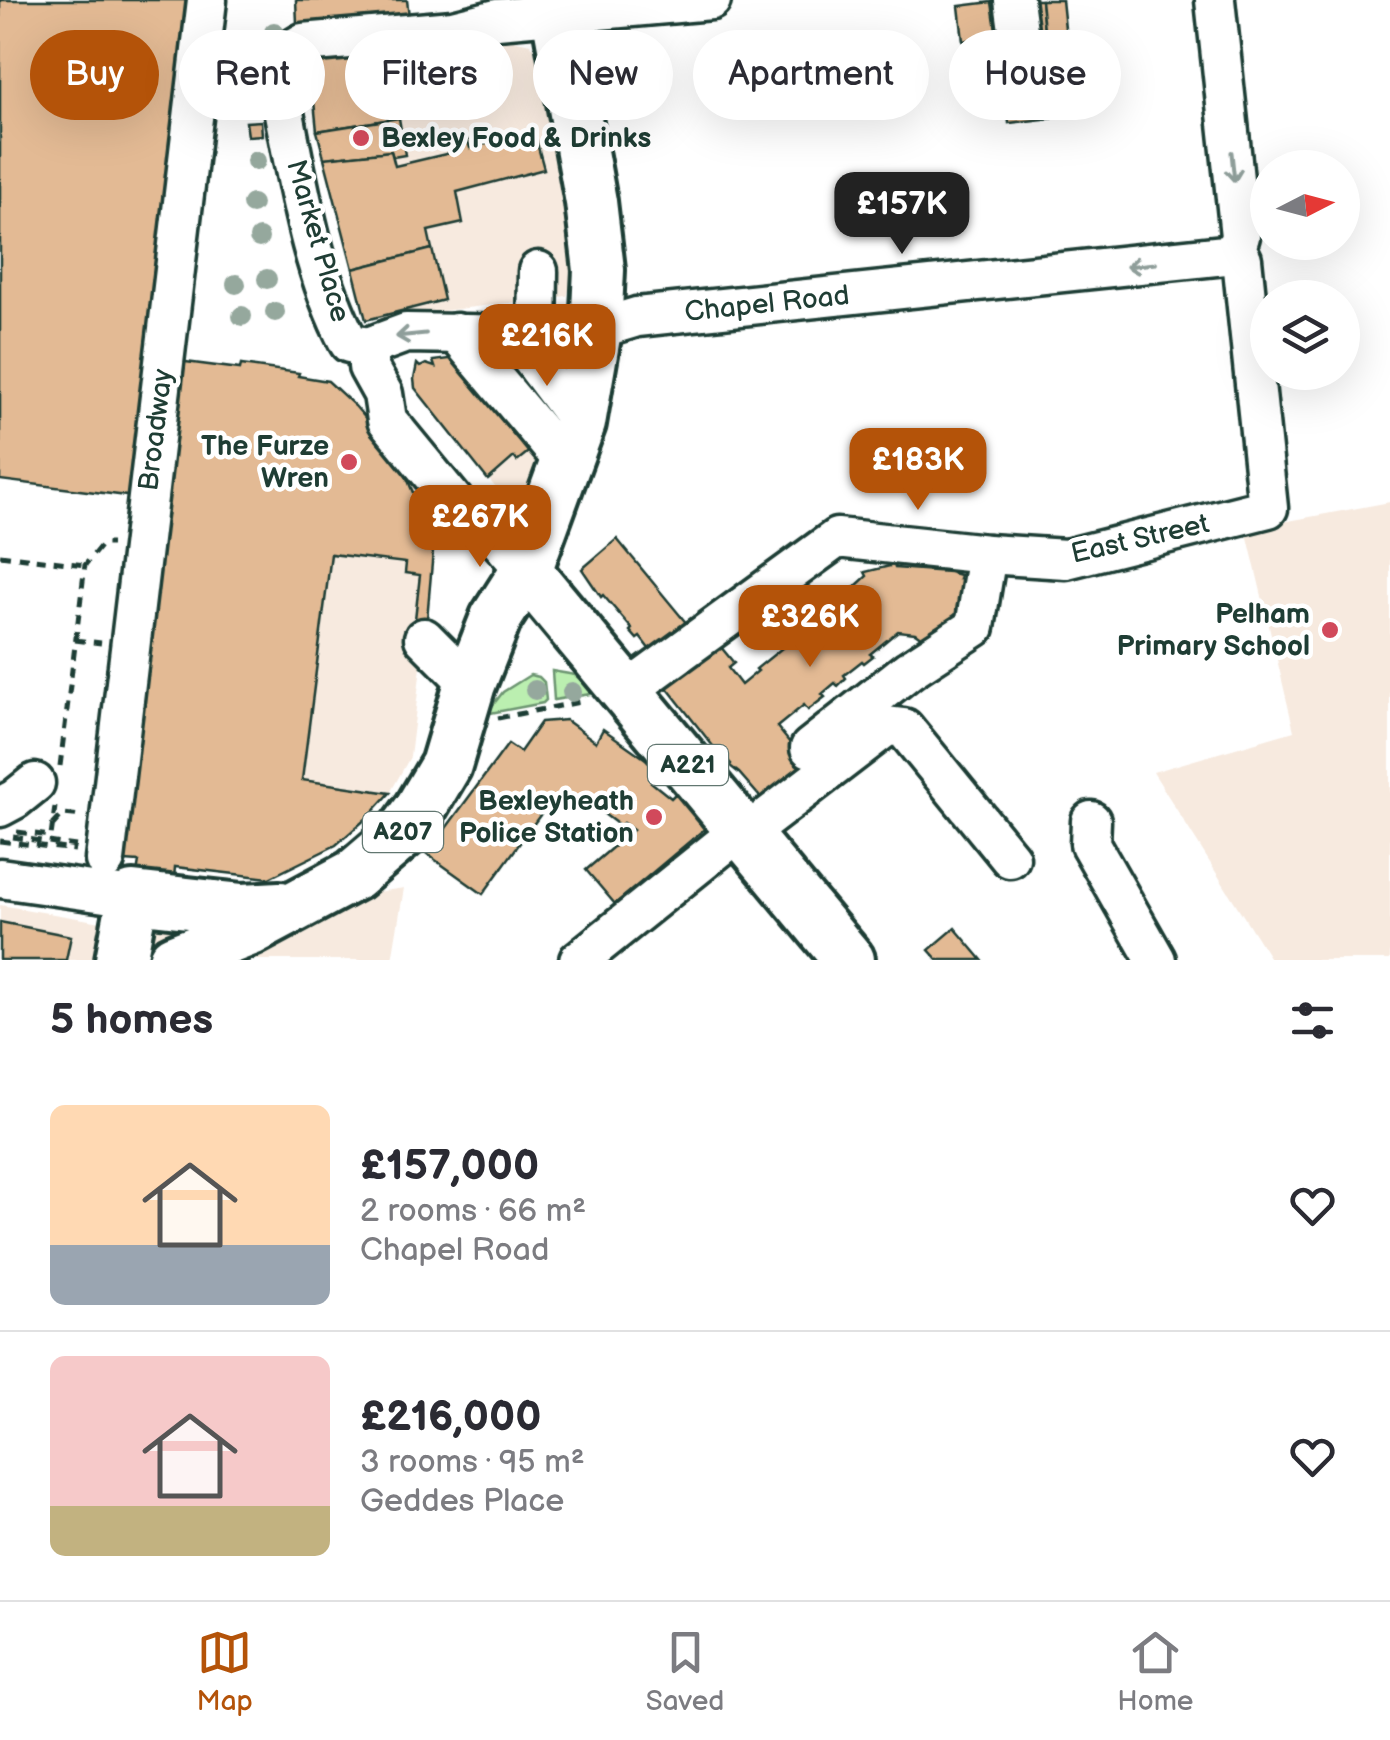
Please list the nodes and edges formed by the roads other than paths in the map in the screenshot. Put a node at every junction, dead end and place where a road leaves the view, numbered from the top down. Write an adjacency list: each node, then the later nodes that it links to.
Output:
1 (207, 0): 25 (street, Broadway)
2 (711, 0): 5 (street)
3 (1014, 0): 8 (street)
4 (1215, 0): 9 (street, one-way to 9)
5 (557, 7): 6 (street); 11 (main road)
6 (490, 10): 7 (street)
7 (452, 15): 14 (street, Market Place)
8 (1018, 30)
9 (1236, 248): 11 (street, Chapel Road, one-way to 11); 16 (street, East Street)
10 (538, 271): 13 (street)
11 (596, 330): 13 (street, Chapel Road); 15 (main road)
12 (456, 333): 13 (street, Chapel Road); 14 (street, Chapel Road, one-way to 14); 15 (street)
13 (528, 335): 15 (street)
14 (368, 347): 17 (street, Market Place)
15 (573, 444): 17 (main road)
16 (987, 554): 19 (street, East Street); 21 (street)
17 (526, 571): 19 (main road, A221); 20 (main road, A207)
18 (424, 638): 20 (street)
19 (632, 687): 23 (main road, A221)
20 (466, 700): 27 (main road, A207)
21 (810, 748)
22 (1091, 822): 32 (street)
23 (743, 832): 24 (street); 30 (street); 31 (main road, A221)
24 (1010, 858)
25 (95, 863): 26 (street); 27 (main road, A207); 28 (main road, Broadway)
26 (0, 878)
27 (295, 906): 29 (main road, A207)
28 (121, 960)
29 (174, 960)
30 (579, 960)
31 (848, 960)
32 (1156, 960)

